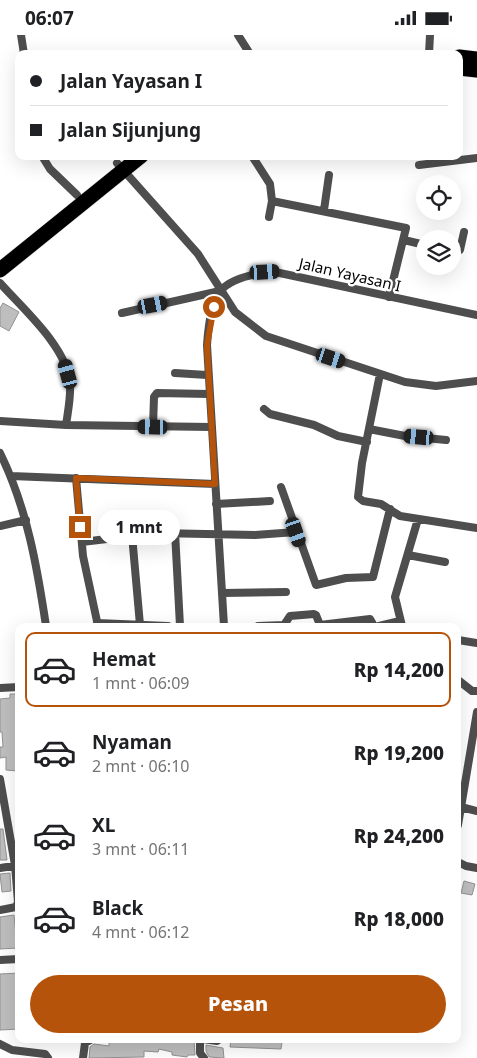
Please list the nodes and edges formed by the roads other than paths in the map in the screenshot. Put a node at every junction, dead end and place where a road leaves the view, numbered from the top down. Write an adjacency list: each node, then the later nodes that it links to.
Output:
1 (21, 35): 4 (street)
2 (238, 35): 5 (street)
3 (430, 35): 6 (street)
4 (23, 50)
5 (247, 50)
6 (429, 50)
7 (463, 57): 8 (highway)
8 (477, 59)
9 (463, 68): 10 (highway)
10 (477, 70)
11 (477, 158): 15 (street)
12 (44, 160): 19 (street)
13 (254, 160): 20 (street)
14 (460, 160): 17 (street)
15 (463, 160)
16 (122, 163): 19 (highway); 28 (highway); 30 (street)
17 (419, 165)
18 (329, 175): 21 (street)
19 (77, 195): 27 (highway)
20 (272, 201): 21 (street); 22 (street)
21 (324, 210): 24 (street)
22 (270, 217)
23 (464, 232): 26 (street)
24 (404, 240): 25 (street); 31 (street)
25 (416, 243)
26 (461, 246)
27 (0, 257)
28 (0, 270)
29 (0, 283): 41 (street)
30 (220, 291): 31 (street, Jalan Yayasan I); 32 (street, Jalan Yayasan I); 35 (street); 36 (street)
31 (389, 297): 33 (street, Jalan Yayasan I)
32 (122, 313)
33 (477, 315)
34 (175, 373): 36 (street)
35 (380, 374): 37 (street); 44 (street)
36 (207, 375): 38 (street)
37 (477, 381)
38 (209, 394): 42 (street); 43 (street)
39 (264, 409): 46 (street)
40 (0, 421): 41 (street)
41 (66, 425): 42 (street)
42 (153, 427): 43 (street)
43 (212, 427): 50 (street)
44 (369, 429): 45 (street); 46 (street)
45 (446, 440)
46 (367, 442): 54 (street)
47 (0, 453): 48 (street)
48 (11, 476): 49 (street); 56 (street)
49 (76, 478): 50 (street); 63 (street)
50 (215, 484): 53 (street)
51 (281, 487): 60 (street)
52 (270, 501): 53 (street)
53 (216, 505): 61 (street)
54 (390, 509): 55 (street); 60 (street)
55 (418, 519): 58 (street); 64 (street)
56 (26, 520): 57 (street); 68 (street)
57 (0, 526)
58 (477, 528)
59 (175, 532): 61 (street); 62 (street); 71 (street)
60 (296, 532): 61 (street)
61 (218, 534): 67 (street)
62 (132, 535): 63 (street); 70 (street)
63 (82, 542): 69 (street)
64 (408, 555): 65 (street); 77 (street)
65 (445, 562)
66 (286, 591): 67 (street)
67 (222, 593): 72 (street)
68 (45, 623)
69 (97, 623)
70 (140, 623)
71 (180, 623)
72 (224, 623)
73 (285, 623): 74 (street)
74 (319, 623)
75 (337, 623): 76 (street)
76 (372, 623)
77 (401, 623)
78 (461, 641): 79 (street)
79 (477, 643)
80 (461, 682): 83 (street)
81 (15, 687): 82 (street)
82 (0, 688)
83 (477, 691)
84 (477, 712): 86 (street)
85 (0, 779): 88 (street)
86 (461, 807): 87 (street)
87 (477, 811)
88 (4, 818): 89 (street)
89 (15, 858)
90 (461, 864): 93 (street)
91 (15, 865): 92 (street)
92 (0, 868)
93 (477, 868)
94 (15, 907): 95 (street)
95 (0, 910)
96 (15, 959): 97 (street)
97 (0, 960)
98 (85, 1043): 103 (street)
99 (201, 1043): 104 (street)
100 (0, 1044): 101 (street)
101 (11, 1054): 102 (street)
102 (48, 1056)
103 (83, 1058)
104 (204, 1058)

